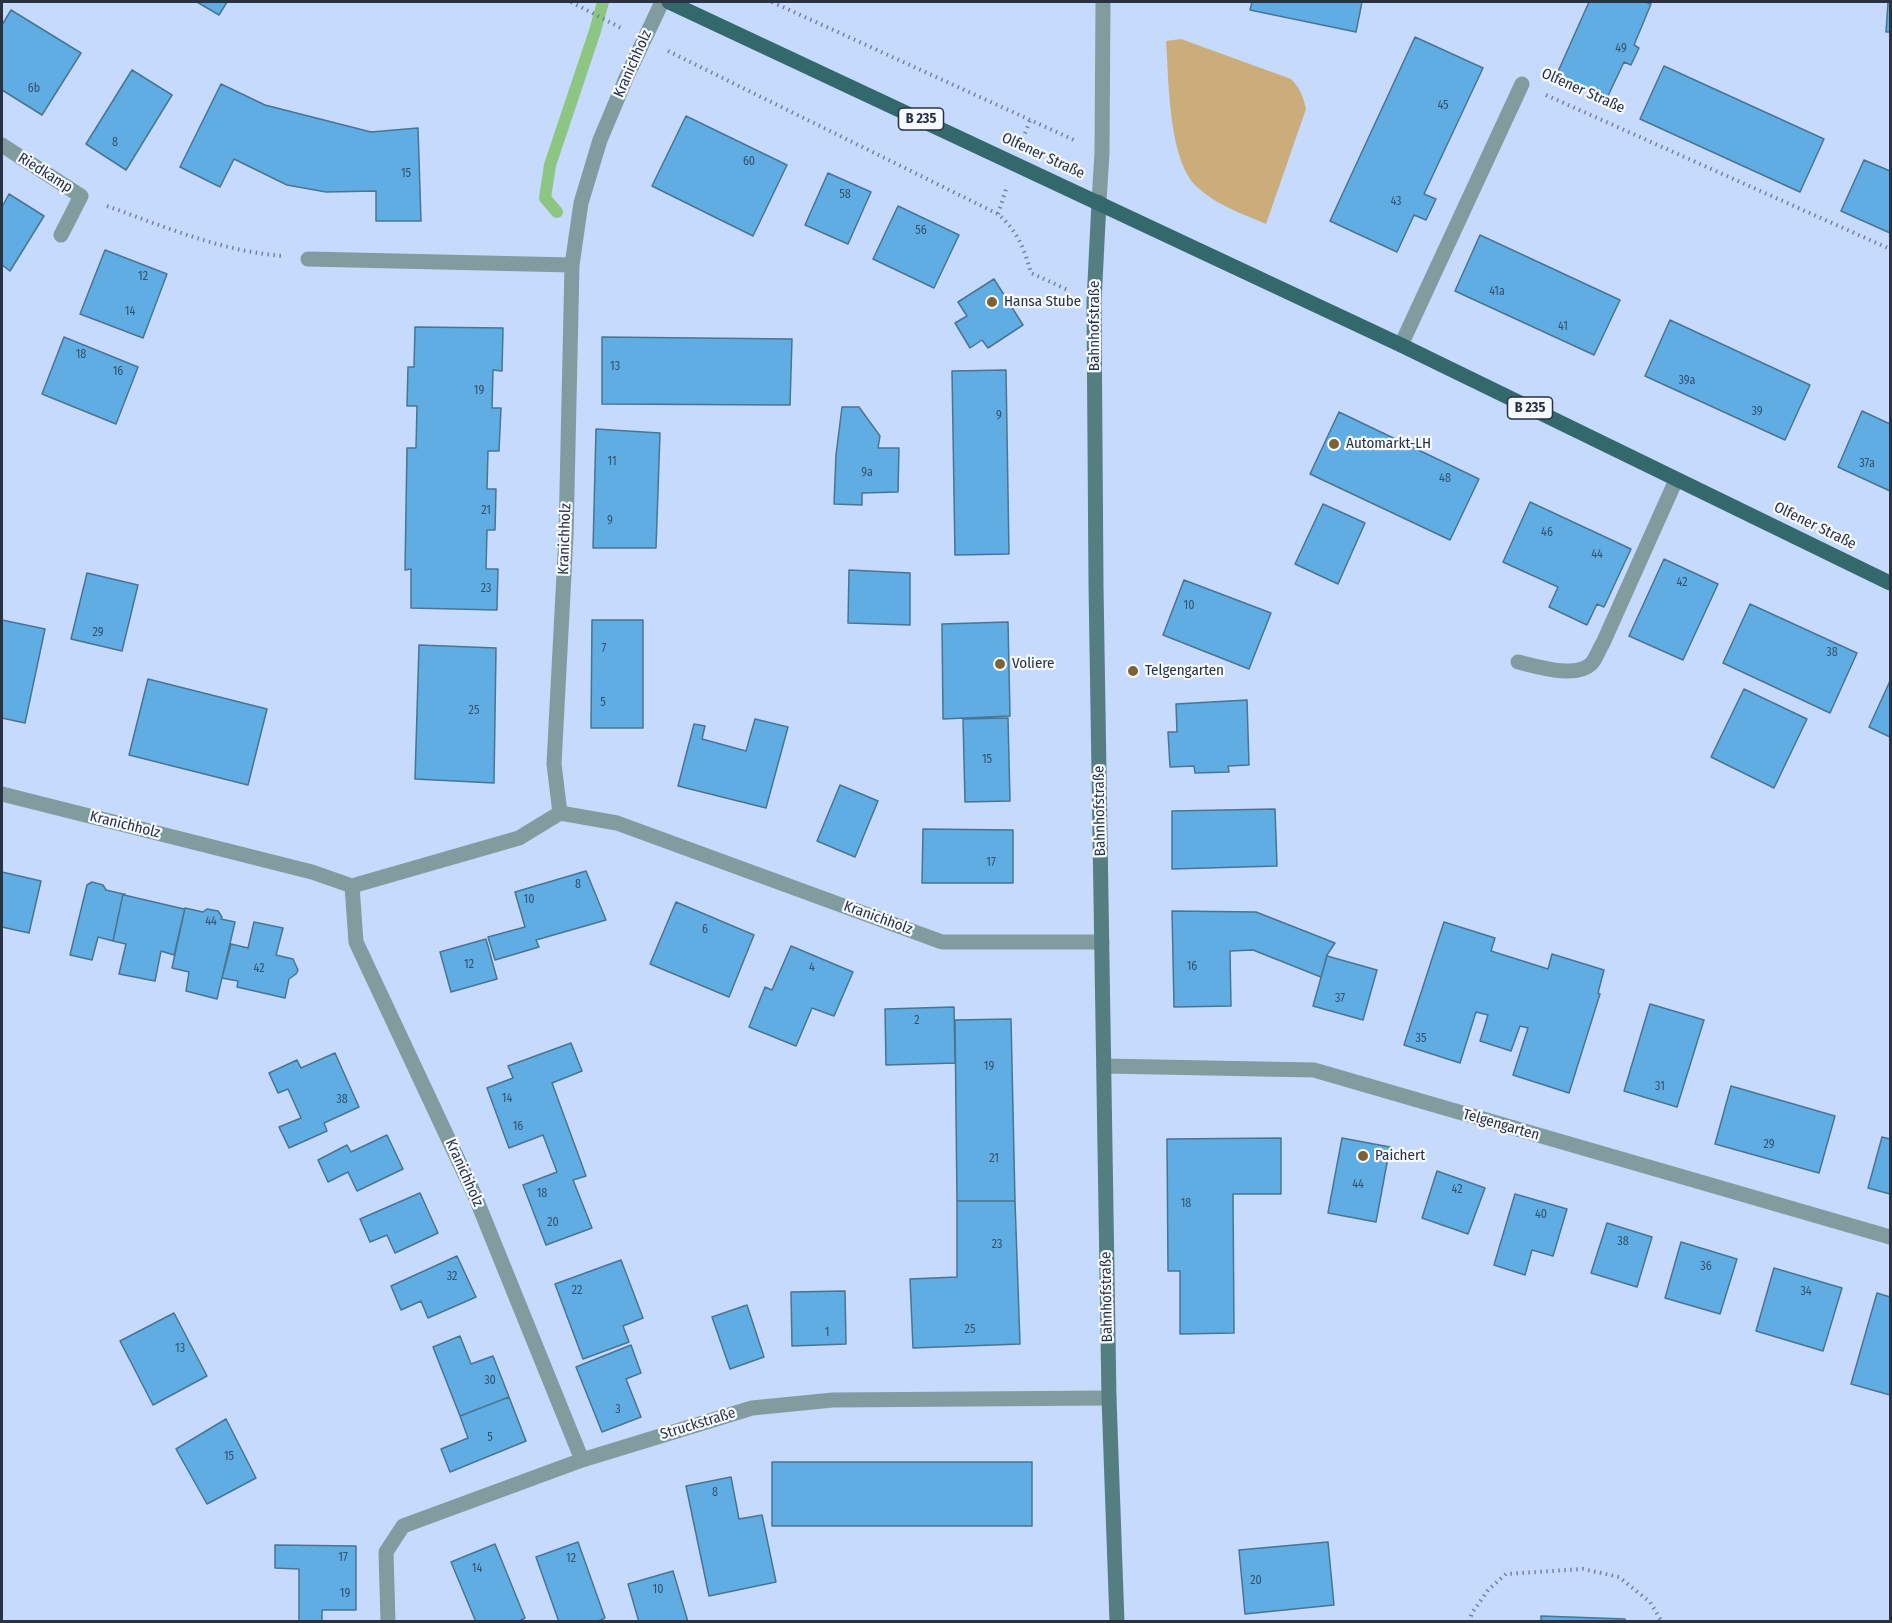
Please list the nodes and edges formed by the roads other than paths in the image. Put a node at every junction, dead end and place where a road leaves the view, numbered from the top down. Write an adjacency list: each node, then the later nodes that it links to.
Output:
1 (662, 2): 9 (street, Kranichholz)
2 (669, 2): 6 (main road, Olfener Straße / B 235)
3 (1103, 2): 6 (street, Bahnhofstraße)
4 (1522, 84): 10 (street, Olfener Straße)
5 (2, 145): 7 (street, Riedkamp)
6 (1099, 202): 10 (main road, Olfener Straße / B 235); 17 (main road, Bahnhofstraße)
7 (61, 235)
8 (308, 258): 9 (street)
9 (572, 265): 15 (street, Kranichholz)
10 (1401, 345): 11 (main road, Olfener Straße / B 235)
11 (1676, 480): 12 (main road, Olfener Straße / B 235); 13 (street)
12 (1890, 583)
13 (1518, 662)
14 (2, 795): 16 (street, Kranichholz)
15 (560, 813): 16 (street); 17 (street, Kranichholz)
16 (352, 886): 21 (street, Kranichholz)
17 (1102, 942): 18 (main road, Bahnhofstraße)
18 (1104, 1066): 19 (street, Telgengarten); 20 (main road, Bahnhofstraße)
19 (1890, 1237)
20 (1109, 1398): 21 (street, Struckstraße); 23 (main road, Bahnhofstraße)
21 (582, 1460): 22 (street, Struckstraße)
22 (388, 1622)
23 (1117, 1622)

